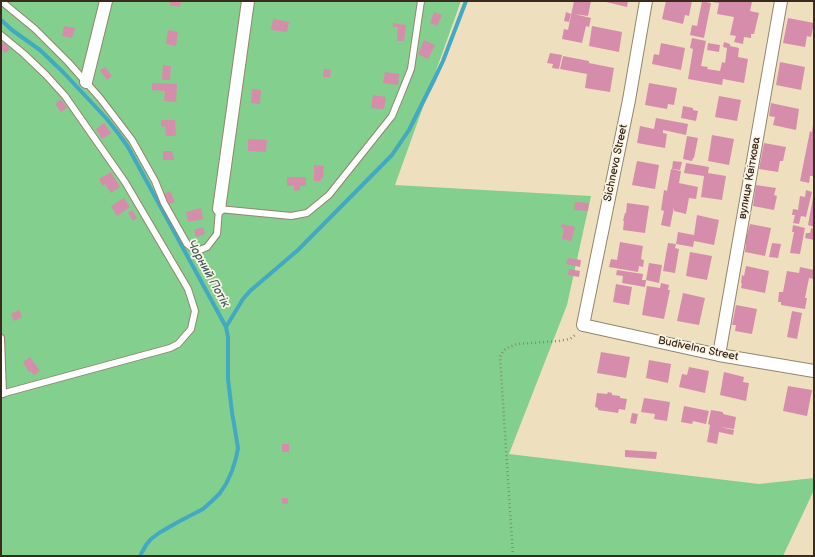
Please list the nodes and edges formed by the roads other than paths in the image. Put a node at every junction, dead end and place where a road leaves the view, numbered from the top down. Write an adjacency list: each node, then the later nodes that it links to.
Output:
1 (1, 1): 8 (lane)
2 (106, 1): 8 (street)
3 (248, 1): 9 (street)
4 (421, 1): 9 (lane)
5 (646, 1): 10 (street, Sichneva Street)
6 (781, 1): 12 (street, вулиця Квіткова)
7 (1, 35): 14 (lane)
8 (86, 82): 9 (lane)
9 (219, 209)
10 (583, 325): 12 (street, Budivelna Street)
11 (1, 338): 14 (lane)
12 (720, 355): 13 (street, Budivelna Street)
13 (814, 371)
14 (2, 394)

